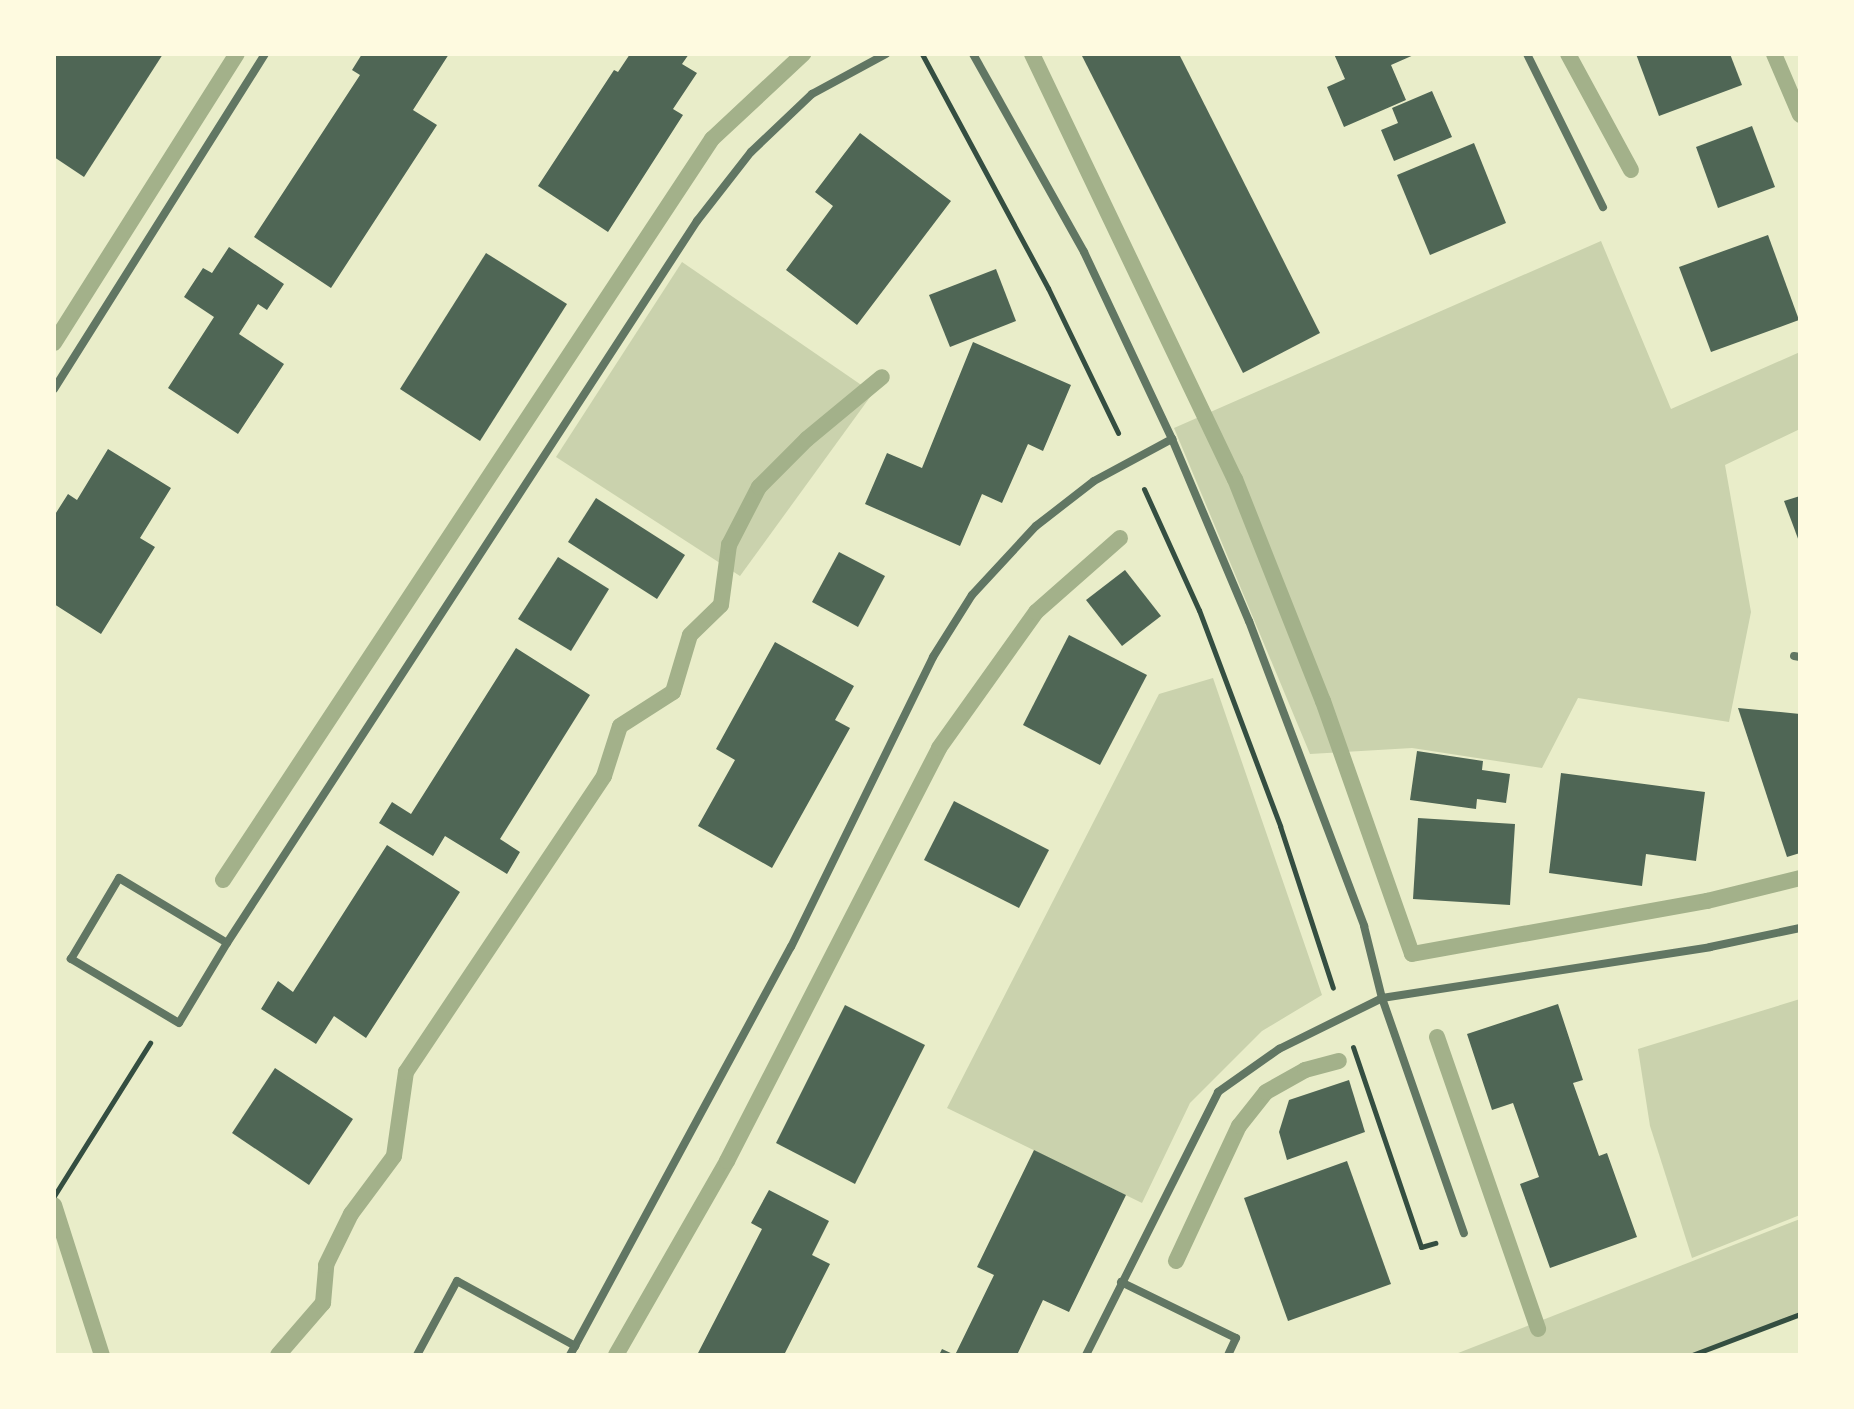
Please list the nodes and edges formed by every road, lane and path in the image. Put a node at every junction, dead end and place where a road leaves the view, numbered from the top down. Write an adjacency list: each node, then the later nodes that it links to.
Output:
1 (265, 54): 7 (street)
2 (886, 54): 11 (street)
3 (922, 54): 9 (path)
4 (973, 54): 8 (street)
5 (1527, 54): 6 (street)
6 (1603, 207)
7 (54, 389)
8 (1172, 439): 9 (street); 12 (street)
9 (1131, 461): 13 (path); 19 (street)
10 (1800, 928): 12 (street)
11 (227, 943): 14 (street); 14 (street)
12 (1382, 998): 13 (street); 16 (street)
13 (1342, 1015): 16 (path); 17 (street)
14 (167, 1016): 15 (path)
15 (54, 1196)
16 (1464, 1233)
17 (1121, 1282): 21 (street); 22 (street)
18 (1800, 1314): 23 (path)
19 (573, 1351): 20 (street)
20 (417, 1355)
21 (1086, 1355)
22 (1228, 1355)
23 (1692, 1355)

